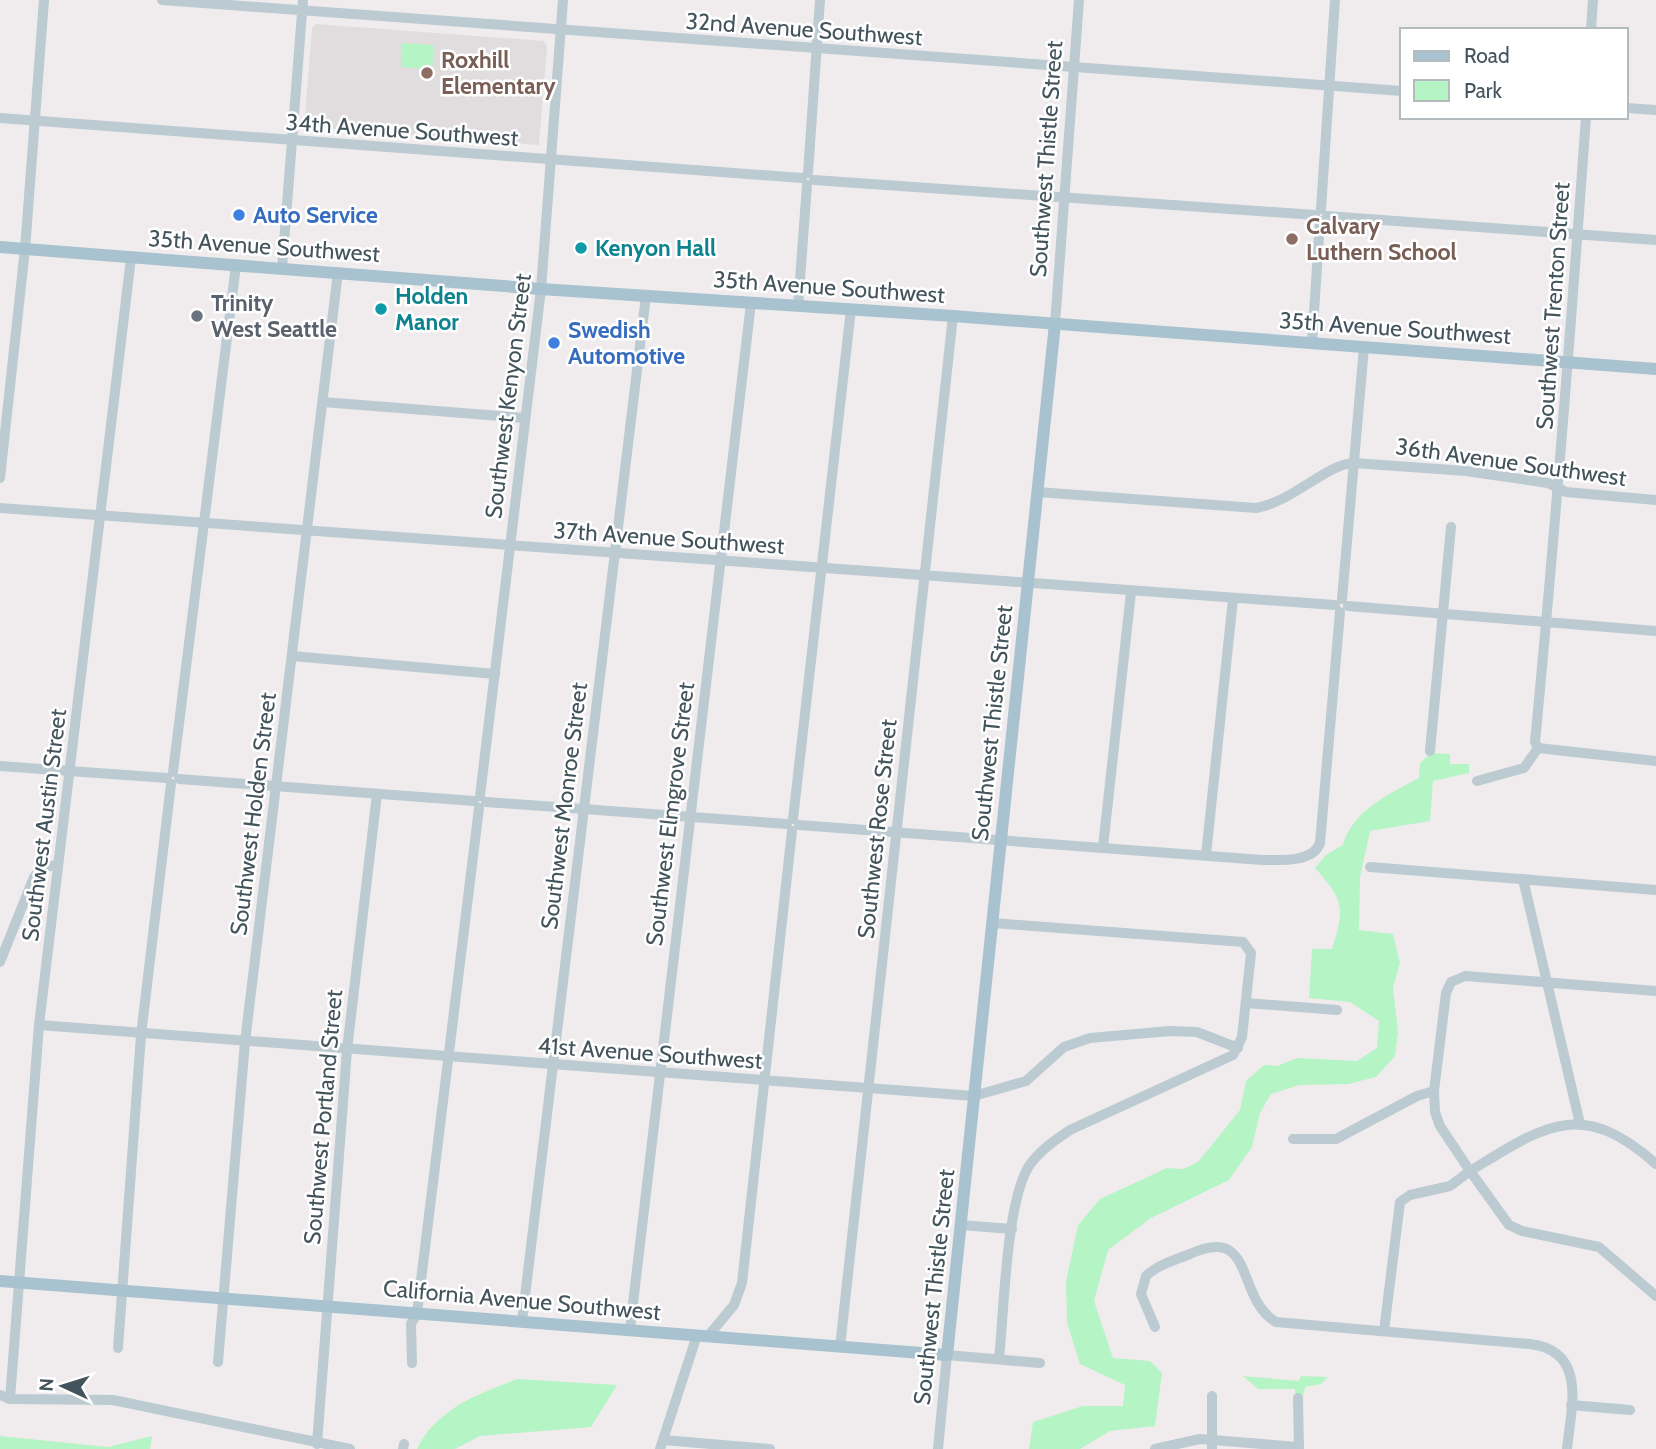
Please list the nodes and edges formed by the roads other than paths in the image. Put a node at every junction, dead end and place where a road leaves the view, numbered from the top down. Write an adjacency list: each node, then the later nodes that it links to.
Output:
1 (44, 0): 19 (street)
2 (162, 0): 8 (street, 32nd Avenue Southwest)
3 (563, 0): 10 (street, Southwest Kenyon Street)
4 (820, 0): 11 (street)
5 (1079, 0): 12 (street, Southwest Thistle Street)
6 (1335, 0): 13 (street)
7 (1593, 0): 9 (street)
8 (302, 5): 10 (street, 32nd Avenue Southwest); 20 (street)
9 (1591, 28)
10 (561, 31): 11 (street, 32nd Avenue Southwest); 21 (street, Southwest Kenyon Street)
11 (817, 49): 12 (street, 32nd Avenue Southwest); 22 (street)
12 (1074, 67): 13 (street, 32nd Avenue Southwest); 23 (street, Southwest Thistle Street)
13 (1329, 86): 14 (street, 32nd Avenue Southwest); 24 (street)
14 (1400, 91)
15 (1628, 108): 16 (street)
16 (1656, 110)
17 (0, 118): 19 (street, 34th Avenue Southwest)
18 (1586, 119): 25 (street, Southwest Trenton Street)
19 (35, 120): 20 (street, 34th Avenue Southwest); 28 (street)
20 (291, 140): 21 (street, 34th Avenue Southwest); 31 (street)
21 (551, 160): 22 (street, 34th Avenue Southwest); 33 (street, Southwest Kenyon Street)
22 (808, 179): 23 (street, 34th Avenue Southwest); 36 (street)
23 (1064, 198): 24 (street, 34th Avenue Southwest); 39 (street, Southwest Thistle Street)
24 (1321, 215): 25 (street, 34th Avenue Southwest); 40 (street)
25 (1577, 233): 26 (street, 34th Avenue Southwest); 42 (street, Southwest Trenton Street)
26 (1656, 240)
27 (0, 247): 28 (main road, 35th Avenue Southwest)
28 (25, 249): 29 (main road, 35th Avenue Southwest); 46 (street)
29 (131, 258): 30 (main road, 35th Avenue Southwest); 53 (street, Southwest Austin Street)
30 (236, 265): 31 (main road, 35th Avenue Southwest); 54 (street)
31 (282, 268): 32 (main road, 35th Avenue Southwest)
32 (338, 272): 33 (main road, 35th Avenue Southwest); 44 (street, Southwest Holden Street)
33 (541, 289): 34 (main road, 35th Avenue Southwest); 45 (street, Southwest Kenyon Street)
34 (646, 296): 35 (main road, 35th Avenue Southwest); 58 (street, Southwest Monroe Street)
35 (751, 303): 36 (main road, 35th Avenue Southwest); 59 (street, Southwest Elmgrove Street)
36 (798, 306): 37 (main road, 35th Avenue Southwest)
37 (851, 309): 38 (main road, 35th Avenue Southwest); 60 (street)
38 (953, 316): 39 (main road, 35th Avenue Southwest); 61 (street, Southwest Rose Street)
39 (1055, 324): 40 (main road, 35th Avenue Southwest); 50 (main road, Southwest Thistle Street)
40 (1312, 343): 41 (main road, 35th Avenue Southwest)
41 (1364, 347): 42 (main road, 35th Avenue Southwest); 47 (street)
42 (1570, 362): 43 (main road, 35th Avenue Southwest); 49 (street, Southwest Trenton Street)
43 (1656, 369)
44 (323, 402): 45 (street); 56 (street, Southwest Holden Street)
45 (525, 418): 57 (street, Southwest Kenyon Street)
46 (3, 420): 48 (street)
47 (1354, 463): 49 (street, 36th Avenue Southwest); 50 (street, 36th Avenue Southwest); 65 (street)
48 (0, 478)
49 (1558, 488): 51 (street, 36th Avenue Southwest); 67 (street, Southwest Trenton Street)
50 (1037, 492): 62 (main road, Southwest Thistle Street)
51 (1656, 500)
52 (0, 508): 53 (street, 37th Avenue Southwest)
53 (101, 515): 54 (street, 37th Avenue Southwest); 75 (street, Southwest Austin Street)
54 (203, 523): 56 (street, 37th Avenue Southwest); 76 (street)
55 (1451, 527): 66 (street)
56 (307, 532): 57 (street, 37th Avenue Southwest); 69 (street, Southwest Holden Street)
57 (510, 546): 58 (street, 37th Avenue Southwest); 70 (street, Southwest Kenyon Street)
58 (614, 554): 59 (street, 37th Avenue Southwest); 81 (street, Southwest Monroe Street)
59 (719, 561): 60 (street, 37th Avenue Southwest); 82 (street, Southwest Elmgrove Street)
60 (820, 569): 61 (street, 37th Avenue Southwest); 83 (street)
61 (924, 575): 62 (street, 37th Avenue Southwest); 84 (street, Southwest Rose Street)
62 (1027, 584): 63 (street, 37th Avenue Southwest); 85 (main road, Southwest Thistle Street)
63 (1131, 592): 64 (street, 37th Avenue Southwest); 86 (street)
64 (1233, 599): 65 (street, 37th Avenue Southwest); 87 (street)
65 (1341, 606): 66 (street, 37th Avenue Southwest); 87 (street)
66 (1443, 614): 67 (street, 37th Avenue Southwest); 72 (street)
67 (1545, 621): 68 (street, 37th Avenue Southwest); 71 (street, Southwest Trenton Street)
68 (1656, 631)
69 (292, 656): 70 (street); 78 (street, Southwest Holden Street)
70 (495, 674): 80 (street, Southwest Kenyon Street)
71 (1538, 748): 73 (street); 77 (street)
72 (1430, 751)
73 (1656, 761)
74 (0, 766): 75 (street)
75 (71, 771): 76 (street); 88 (street, Southwest Austin Street)
76 (172, 778): 78 (street); 99 (street)
77 (1477, 781)
78 (275, 786): 79 (street); 100 (street, Southwest Holden Street)
79 (377, 794): 80 (street); 102 (street, Southwest Portland Street)
80 (480, 802): 81 (street); 103 (street, Southwest Kenyon Street)
81 (583, 810): 82 (street); 104 (street, Southwest Monroe Street)
82 (688, 817): 83 (street); 105 (street, Southwest Elmgrove Street)
83 (793, 825): 84 (street); 106 (street)
84 (897, 833): 85 (street); 107 (street, Southwest Rose Street)
85 (1000, 841): 86 (street); 92 (main road, Southwest Thistle Street)
86 (1103, 847): 87 (street)
87 (1206, 855)
88 (58, 864): 93 (street); 98 (street, Southwest Austin Street)
89 (1370, 867): 90 (street)
90 (1523, 879): 91 (street); 94 (street)
91 (1656, 890)
92 (993, 923): 96 (street); 109 (main road, Southwest Thistle Street)
93 (0, 962)
94 (1545, 983): 95 (street); 108 (street); 110 (street)
95 (1656, 991)
96 (1246, 1003): 97 (street); 101 (street)
97 (1337, 1010)
98 (39, 1025): 99 (street, 41st Avenue Southwest); 117 (street, Southwest Austin Street)
99 (141, 1035): 100 (street, 41st Avenue Southwest); 118 (street)
100 (245, 1042): 102 (street, 41st Avenue Southwest); 120 (street, Southwest Holden Street)
101 (1238, 1048): 109 (street, 41st Avenue Southwest); 115 (street)
102 (347, 1050): 103 (street, 41st Avenue Southwest); 121 (street, Southwest Portland Street)
103 (448, 1058): 104 (street, 41st Avenue Southwest); 122 (street, Southwest Kenyon Street)
104 (553, 1065): 105 (street, 41st Avenue Southwest); 123 (street, Southwest Monroe Street)
105 (659, 1073): 106 (street, 41st Avenue Southwest); 125 (street, Southwest Elmgrove Street)
106 (764, 1081): 107 (street, 41st Avenue Southwest); 127 (street)
107 (868, 1089): 109 (street, 41st Avenue Southwest); 128 (street, Southwest Rose Street)
108 (1434, 1091): 111 (street); 113 (street)
109 (974, 1096): 114 (main road, Southwest Thistle Street)
110 (1580, 1124): 112 (street); 113 (street)
111 (1293, 1139)
112 (1656, 1164)
113 (1470, 1171): 119 (street); 126 (street)
114 (961, 1225): 115 (street); 130 (main road, Southwest Thistle Street)
115 (1012, 1229): 131 (street)
116 (0, 1281): 117 (main road, California Avenue Southwest)
117 (19, 1283): 118 (main road, California Avenue Southwest); 137 (street, Southwest Austin Street)
118 (122, 1289): 120 (main road, California Avenue Southwest); 129 (street)
119 (1656, 1296)
120 (223, 1297): 121 (main road, California Avenue Southwest); 132 (street, Southwest Holden Street)
121 (326, 1305): 122 (main road, California Avenue Southwest); 140 (street, Southwest Portland Street)
122 (417, 1313): 123 (main road, California Avenue Southwest); 133 (street, Southwest Kenyon Street)
123 (522, 1321): 125 (main road, California Avenue Southwest)
124 (1155, 1327): 126 (street)
125 (630, 1329): 127 (main road, California Avenue Southwest)
126 (1384, 1331): 138 (street)
127 (703, 1335): 128 (main road, California Avenue Southwest); 142 (street)
128 (840, 1347): 130 (main road, California Avenue Southwest)
129 (118, 1348)
130 (947, 1355): 131 (street, California Avenue Southwest); 146 (street, Southwest Thistle Street)
131 (999, 1359): 134 (street, California Avenue Southwest)
132 (218, 1362)
133 (412, 1363)
134 (1040, 1363)
135 (1212, 1396): 141 (street)
136 (1298, 1398): 143 (street)
137 (3, 1399): 140 (street)
138 (1571, 1405): 139 (street); 148 (street)
139 (1630, 1410)
140 (317, 1444): 144 (street)
141 (1212, 1444): 143 (street); 147 (street)
142 (661, 1445): 145 (street)
143 (1299, 1448)
144 (350, 1449)
145 (770, 1449)
146 (939, 1449)
147 (1155, 1449)
148 (1567, 1449)

